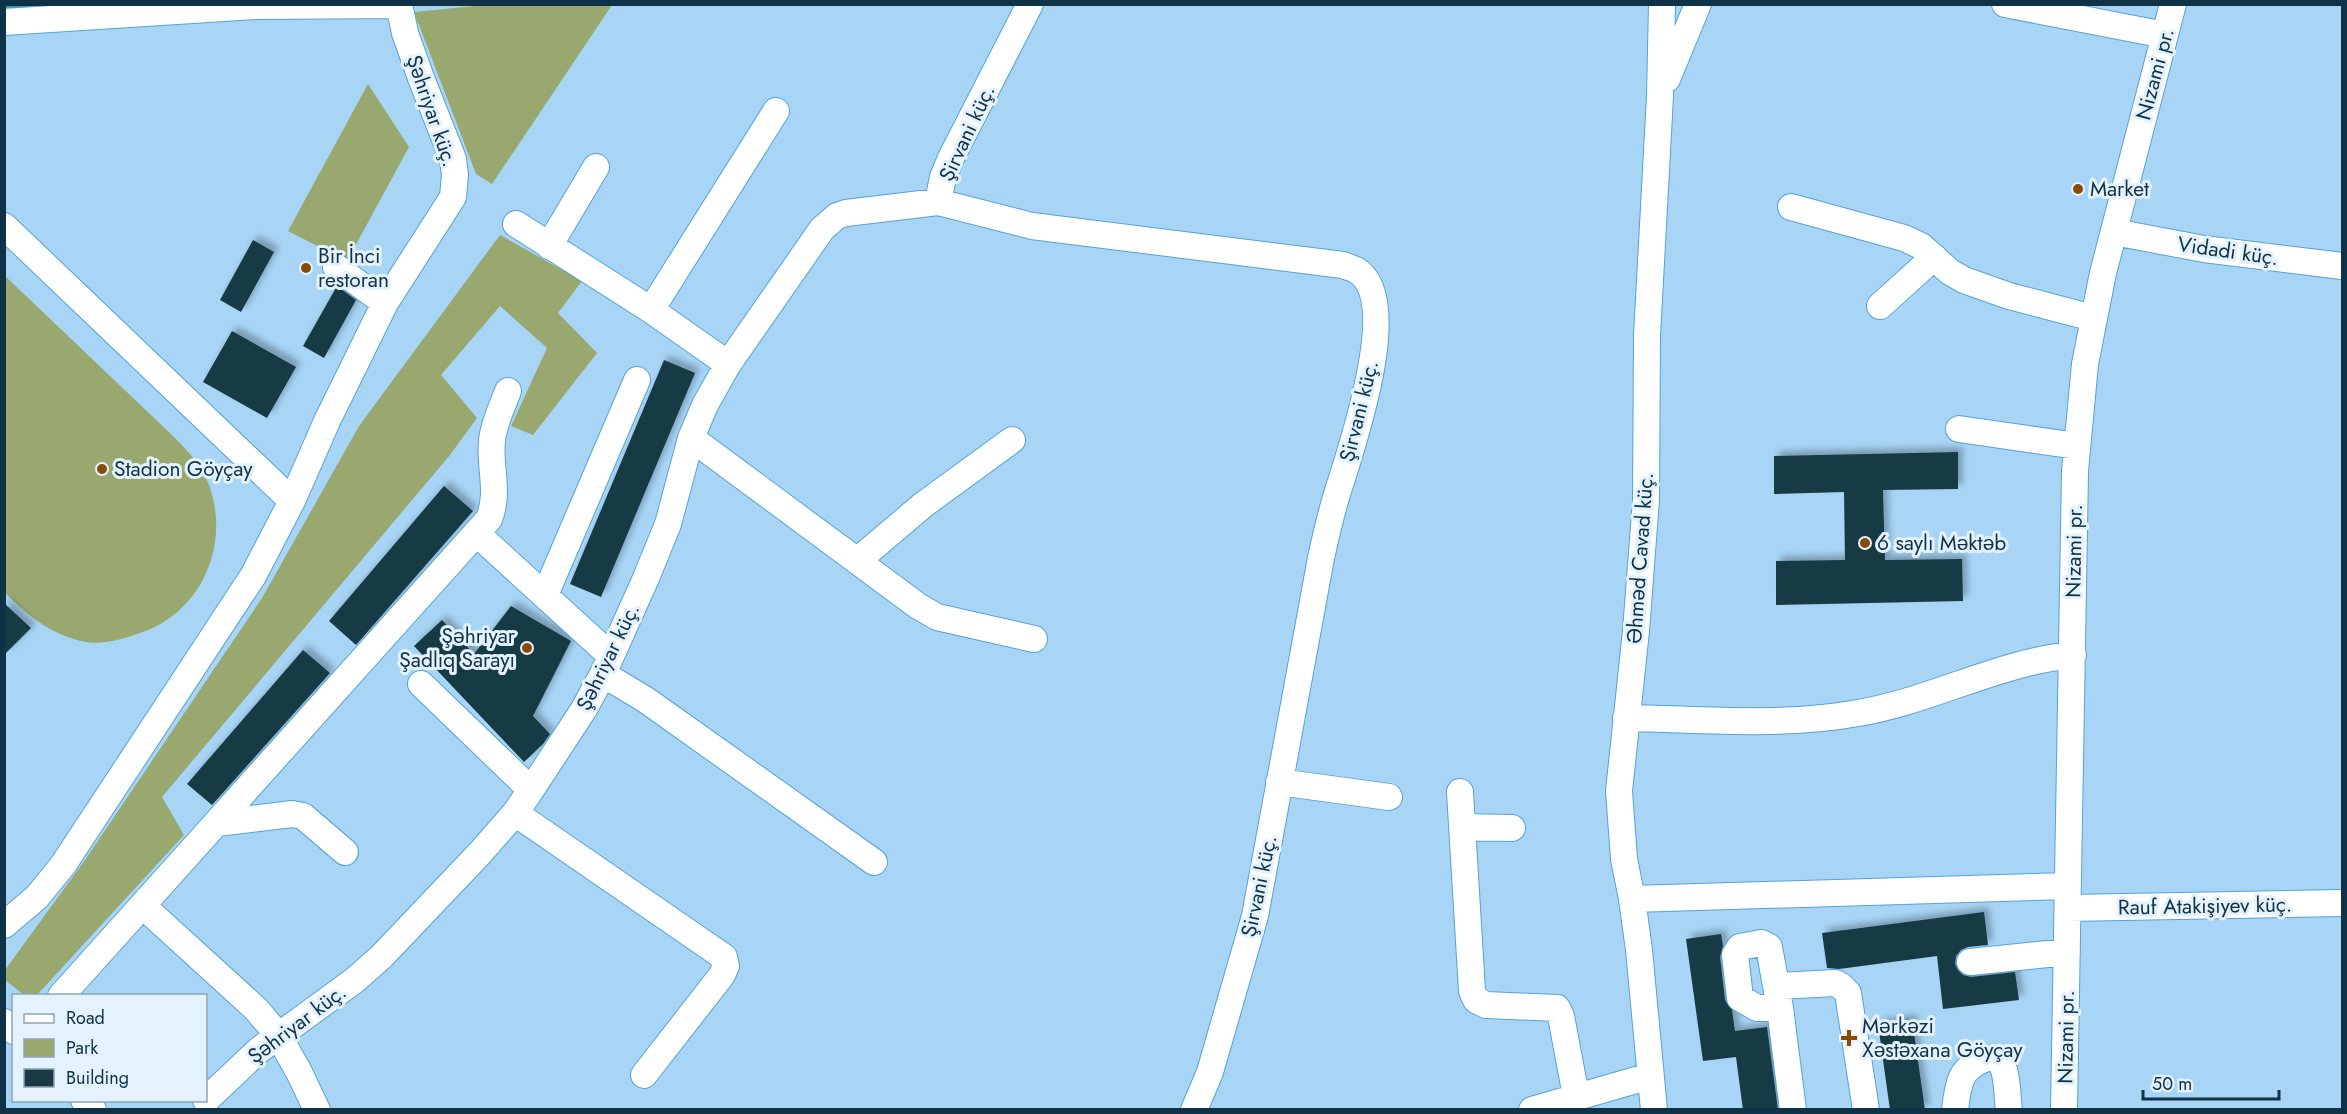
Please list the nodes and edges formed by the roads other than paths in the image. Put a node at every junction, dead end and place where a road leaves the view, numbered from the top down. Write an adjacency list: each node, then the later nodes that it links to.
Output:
1 (1030, 4): 12 (street, Şirvani küç.)
2 (1662, 4): 9 (street, Əhməd Cavad küç.)
3 (1698, 4): 9 (street)
4 (2005, 4): 8 (street)
5 (2174, 4): 8 (street, Nizami pr.)
6 (399, 5): 7 (street); 21 (street, Şəhriyar küç.)
7 (4, 22)
8 (2165, 35): 16 (street, Nizami pr.)
9 (1660, 96): 40 (street, Əhməd Cavad küç.)
10 (776, 111): 23 (street)
11 (596, 167): 17 (street)
12 (938, 202): 25 (street, Şəhriyar küç.); 41 (street, Şirvani küç.)
13 (1791, 207): 18 (street)
14 (516, 224): 17 (street)
15 (4, 226): 32 (street)
16 (2114, 232): 19 (street, Vidadi küç.); 24 (street, Nizami pr.)
17 (549, 246): 23 (street)
18 (1934, 257): 22 (street); 24 (street)
19 (2343, 266)
20 (336, 267): 21 (street)
21 (385, 303): 32 (street, Şəhriyar küç.)
22 (1880, 306)
23 (651, 310): 25 (street)
24 (2093, 318): 31 (street, Nizami pr.)
25 (728, 364): 29 (street, Şəhriyar küç.)
26 (637, 380): 35 (street)
27 (508, 392): 33 (street)
28 (1959, 429): 31 (street)
29 (691, 438): 34 (street); 38 (street, Şəhriyar küç.)
30 (1012, 440): 34 (street)
31 (2078, 446): 37 (street, Nizami pr.)
32 (292, 501): 55 (street, Şəhriyar küç.)
33 (476, 533): 35 (street); 46 (street)
34 (857, 561): 36 (street)
35 (544, 595): 38 (street)
36 (1035, 639)
37 (2073, 655): 40 (street); 51 (street, Nizami pr.)
38 (607, 664): 42 (street, Şəhriyar küç.); 50 (street)
39 (421, 684): 42 (street)
40 (1626, 718): 52 (street, Əhməd Cavad küç.)
41 (1279, 782): 44 (street); 65 (street, Şirvani küç.)
42 (531, 790): 45 (street, Şəhriyar küç.)
43 (1460, 792): 47 (street)
44 (1389, 797)
45 (515, 813): 59 (street, Şəhriyar küç.); 60 (street)
46 (217, 823): 49 (street); 54 (street)
47 (1462, 826): 48 (street); 62 (street)
48 (1512, 828)
49 (345, 852)
50 (874, 862)
51 (2068, 897): 52 (street, Rauf Atakişiyev küç.); 53 (street, Rauf Atakişiyev küç.); 56 (street, Nizami pr.)
52 (1632, 899): 61 (street, Əhməd Cavad küç.)
53 (2343, 903)
54 (144, 906): 58 (street); 59 (street)
55 (4, 925)
56 (2067, 952): 57 (street); 72 (street, Nizami pr.)
57 (1970, 963)
58 (63, 994)
59 (278, 1035): 63 (street, Şəhriyar küç.); 64 (street)
60 (644, 1075)
61 (1650, 1076): 62 (street); 67 (street, Əhməd Cavad küç.)
62 (1576, 1096): 66 (street)
63 (207, 1099)
64 (317, 1110)
65 (1194, 1110)
66 (1532, 1110)
67 (1654, 1110)
68 (1793, 1110): 69 (street)
69 (1866, 1110)
70 (1955, 1110): 71 (street)
71 (2009, 1110)
72 (2064, 1110)

